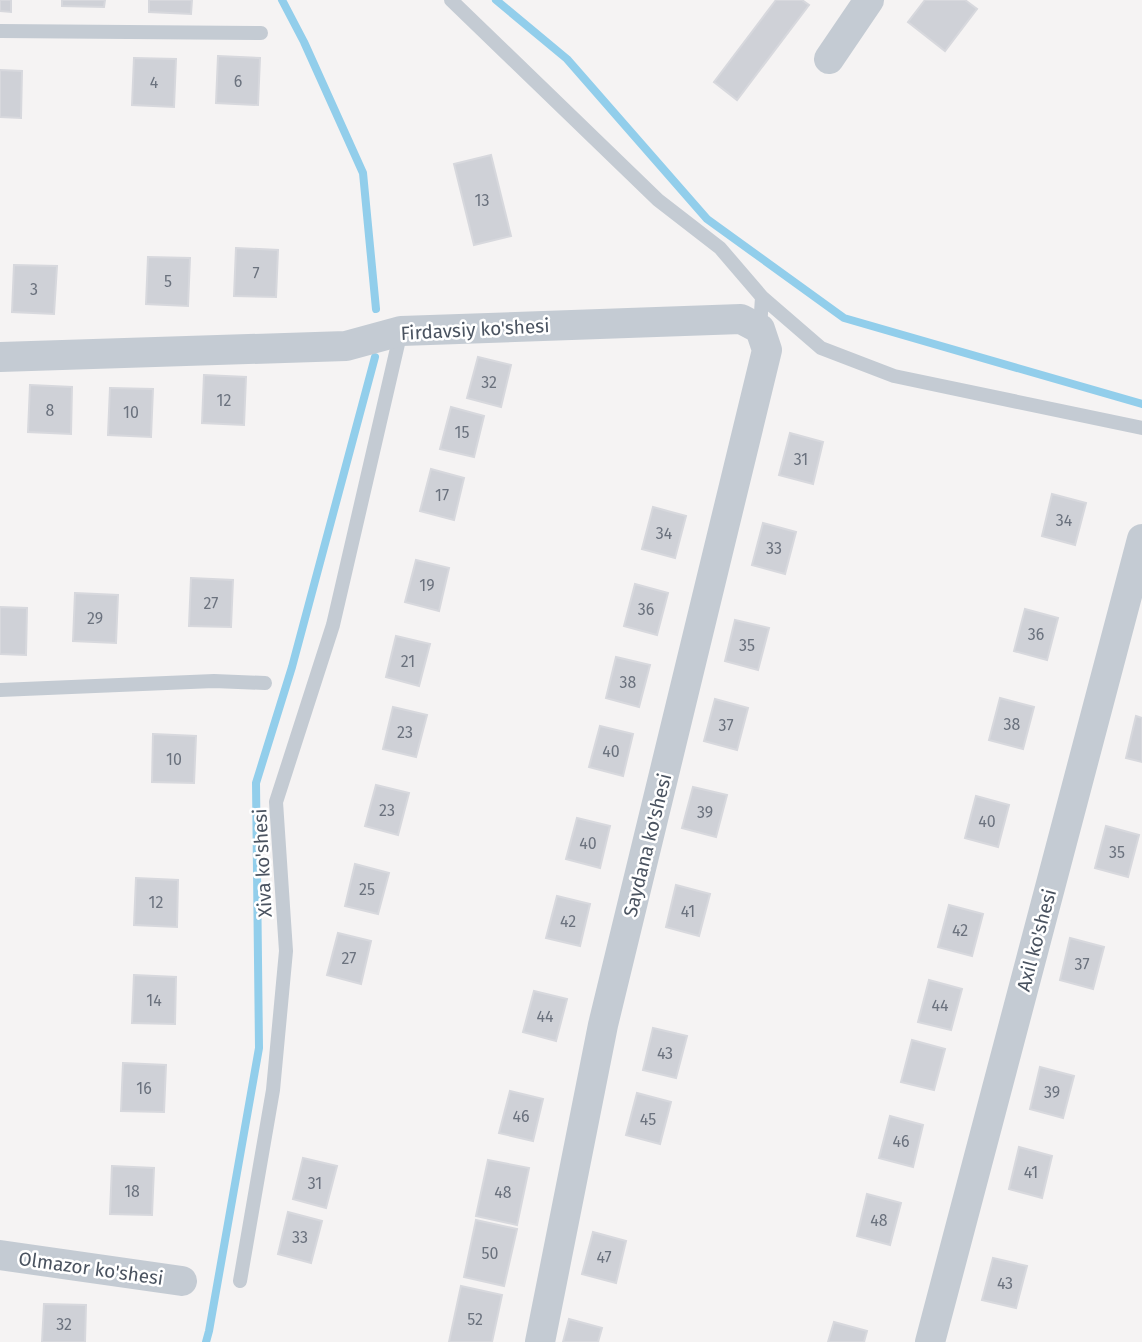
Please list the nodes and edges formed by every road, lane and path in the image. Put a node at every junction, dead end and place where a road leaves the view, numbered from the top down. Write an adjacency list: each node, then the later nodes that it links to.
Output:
1 (451, 0): 6 (lane)
2 (869, 0): 5 (street)
3 (0, 31): 4 (lane)
4 (261, 33)
5 (828, 59)
6 (761, 298): 8 (lane); 10 (lane)
7 (401, 331): 8 (street, Firdavsiy ko'shesi); 9 (street, Firdavsiy ko'shesi); 16 (lane, Xiva ko'shesi)
8 (763, 340): 17 (street, Saydana ko'shesi)
9 (0, 357)
10 (1142, 428)
11 (1142, 539): 18 (street, Axil ko'shesi)
12 (265, 683): 13 (lane)
13 (0, 690)
14 (0, 1255): 15 (street, Olmazor ko'shesi)
15 (182, 1281)
16 (240, 1281)
17 (540, 1342)
18 (930, 1342)

